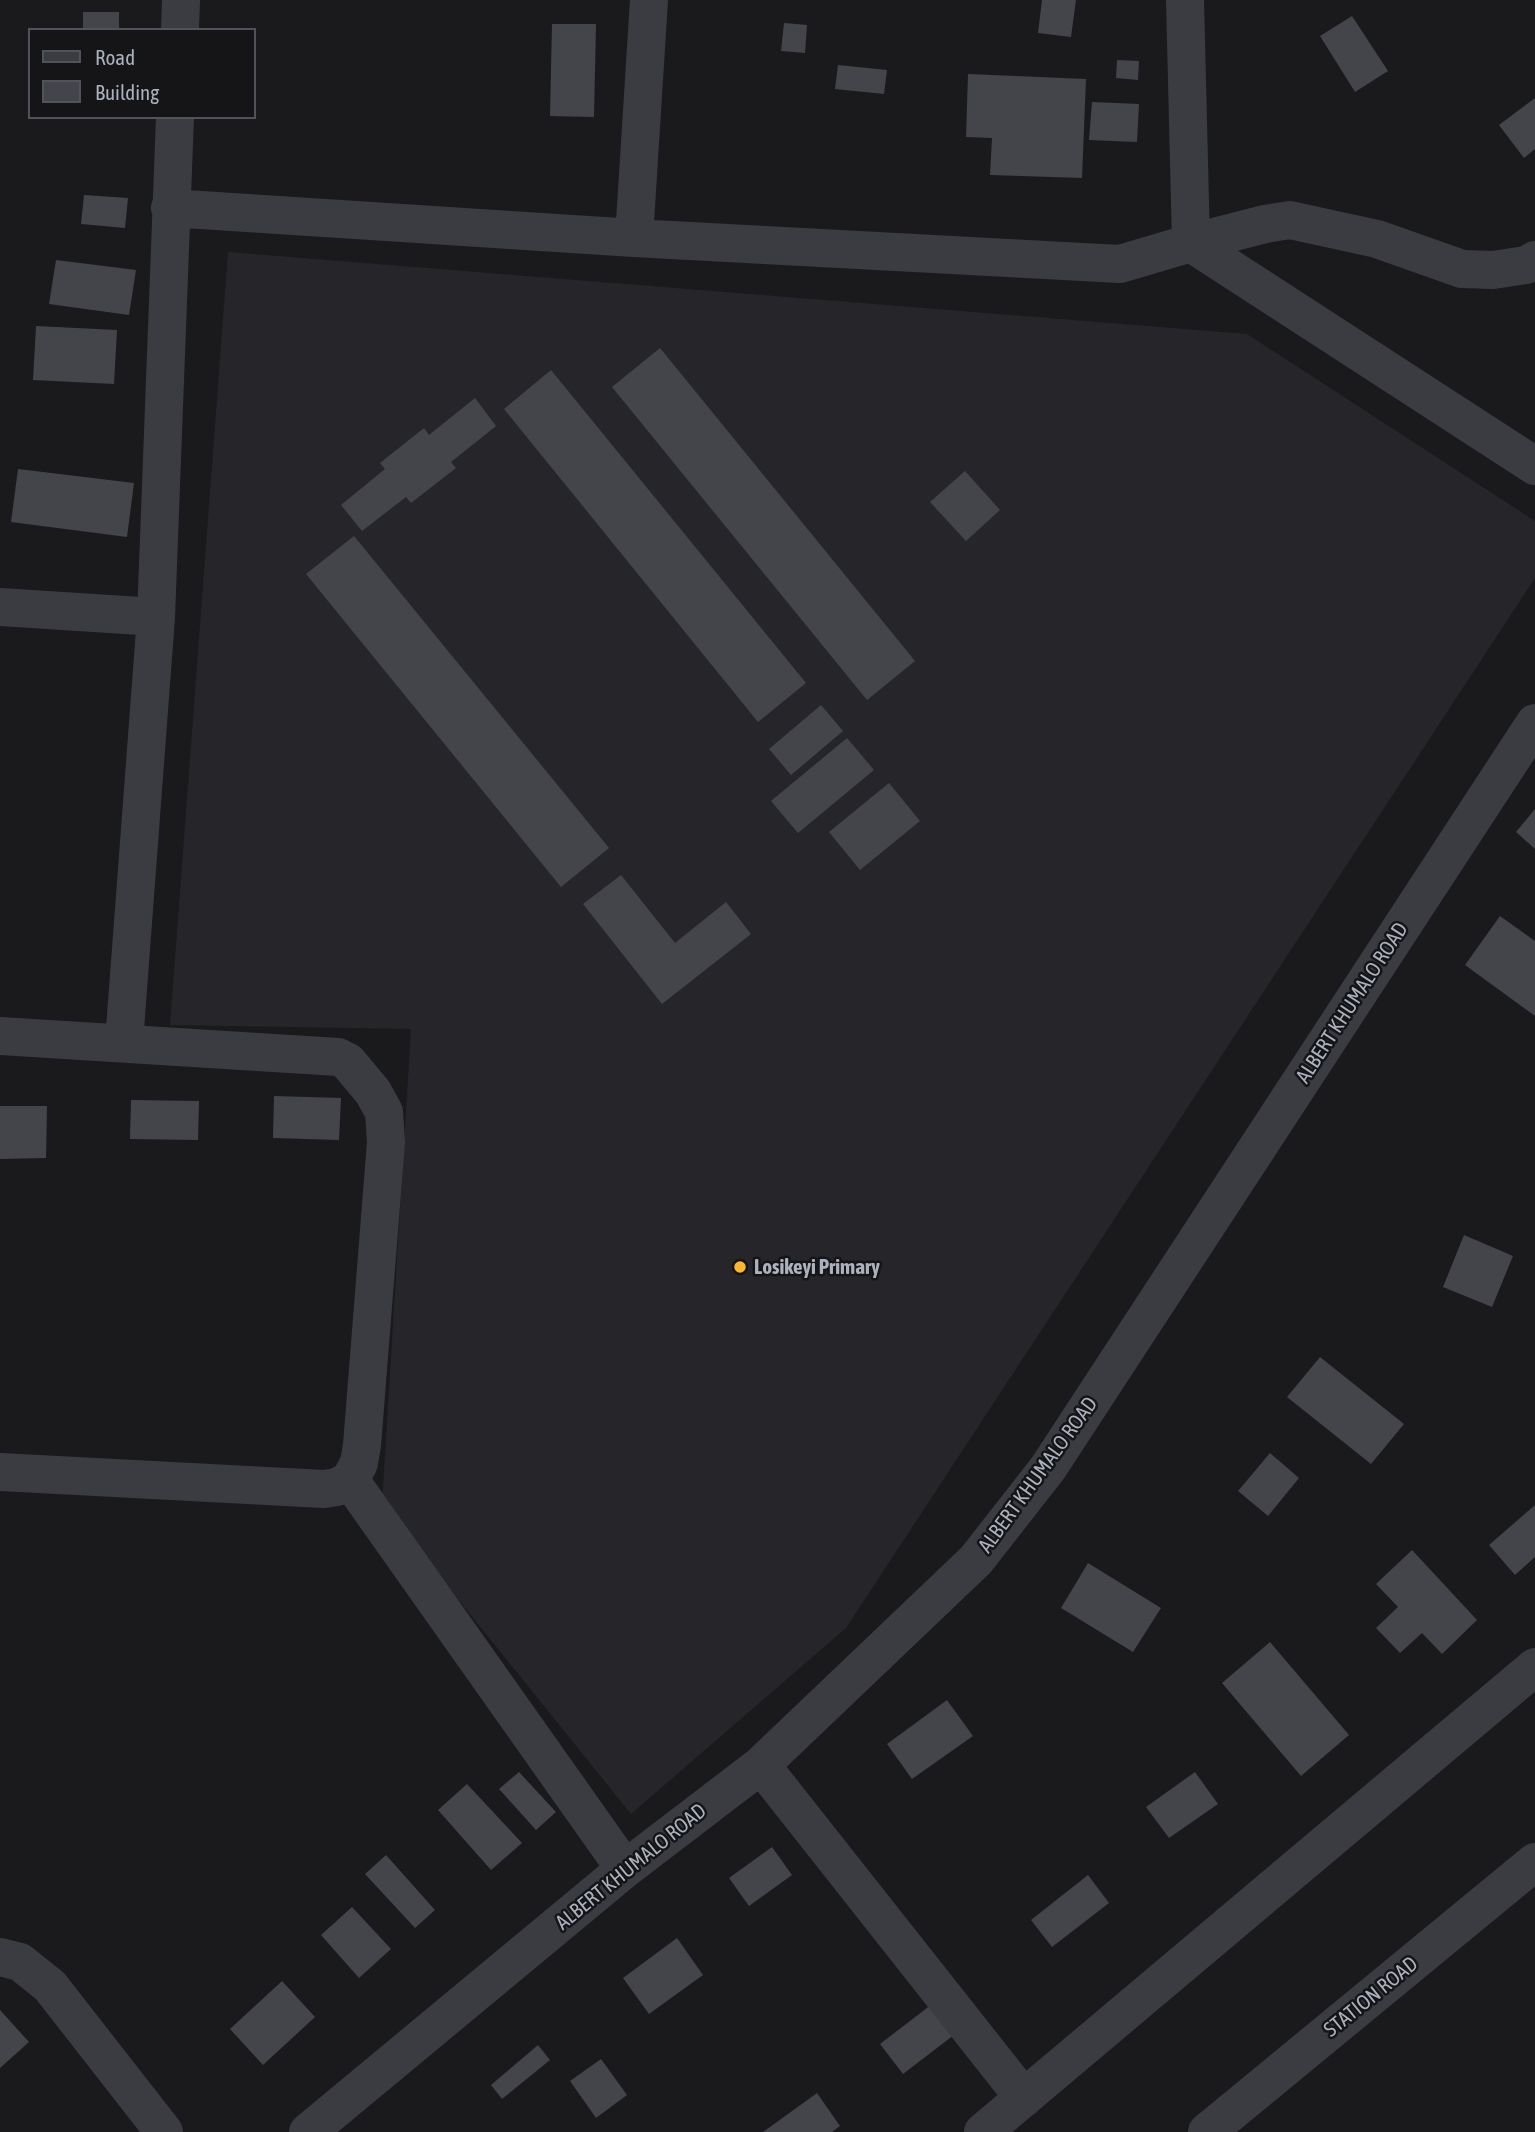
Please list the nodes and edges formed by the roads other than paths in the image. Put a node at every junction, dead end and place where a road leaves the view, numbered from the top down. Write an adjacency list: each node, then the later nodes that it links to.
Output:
1 (181, 0): 4 (street)
2 (649, 0): 7 (street)
3 (1185, 0): 8 (street)
4 (180, 28)
5 (175, 119): 6 (street)
6 (170, 208): 7 (street); 12 (street)
7 (634, 239): 8 (street)
8 (1191, 243): 9 (street); 10 (street)
9 (1535, 260)
10 (1535, 466)
11 (0, 607): 12 (street)
12 (156, 617): 15 (street)
13 (1535, 723): 19 (street, ALBERT KHUMALO ROAD)
14 (0, 1036): 15 (street)
15 (124, 1042): 17 (street)
16 (0, 1472): 17 (street)
17 (350, 1480): 21 (street)
18 (1535, 1667): 23 (street)
19 (761, 1765): 21 (street, ALBERT KHUMALO ROAD); 23 (street)
20 (1535, 1862): 27 (street, STATION ROAD)
21 (625, 1869): 25 (street, ALBERT KHUMALO ROAD)
22 (0, 1957): 24 (street)
23 (1024, 2098): 26 (street)
24 (164, 2132)
25 (308, 2132)
26 (983, 2132)
27 (1207, 2132)

